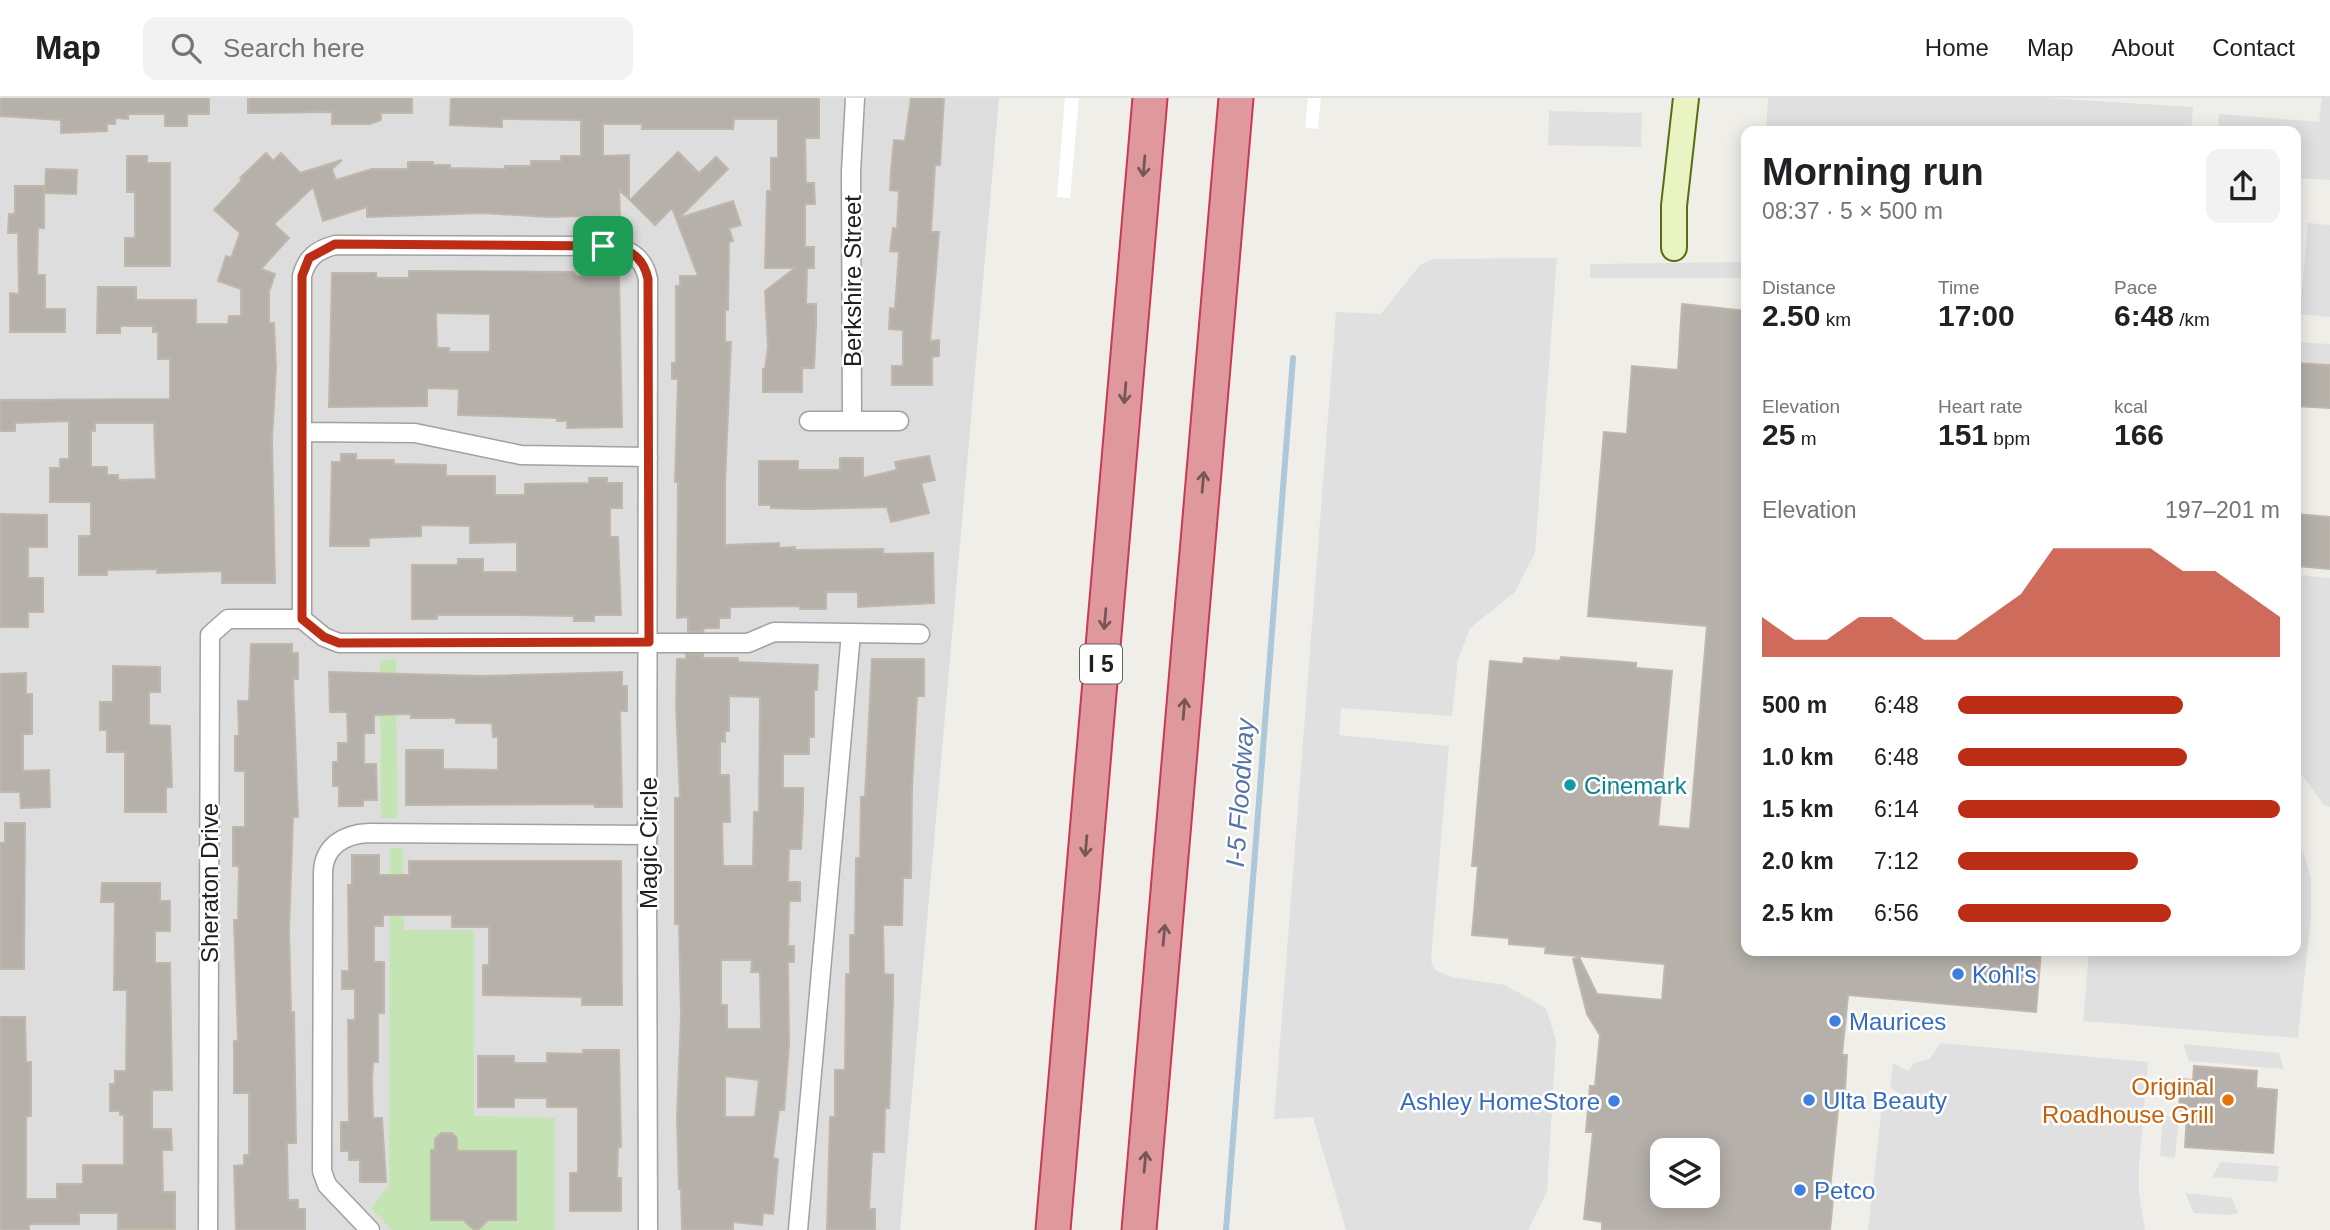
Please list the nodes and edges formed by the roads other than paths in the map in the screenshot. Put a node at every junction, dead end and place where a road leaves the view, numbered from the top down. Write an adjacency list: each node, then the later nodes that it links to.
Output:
1 (855, 98): 7 (street, Berkshire Street)
2 (1150, 98): 20 (highway, I 5, one-way to 20)
3 (1236, 98): 21 (highway, one-way to 3)
4 (1686, 98): 5 (street)
5 (1674, 248)
6 (809, 421): 7 (street)
7 (852, 421): 8 (street)
8 (899, 421)
9 (303, 432): 10 (street); 10 (street, Magic Circle); 11 (street, Magic Circle)
10 (648, 457): 14 (street, Magic Circle)
11 (302, 619): 14 (street); 16 (street, Sheraton Drive)
12 (851, 633): 13 (street); 14 (street); 19 (street)
13 (920, 634)
14 (649, 642): 15 (street, Magic Circle)
15 (648, 835): 17 (street); 18 (street, Magic Circle)
16 (208, 1230)
17 (370, 1230)
18 (648, 1230)
19 (798, 1230)
20 (1053, 1230)
21 (1139, 1230)

